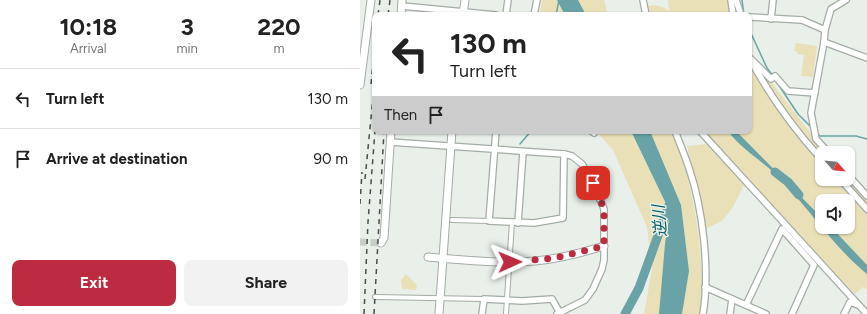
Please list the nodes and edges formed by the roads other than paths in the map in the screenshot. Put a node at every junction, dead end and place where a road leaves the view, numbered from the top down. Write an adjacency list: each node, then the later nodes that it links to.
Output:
1 (370, 0): 25 (street)
2 (465, 0): 12 (street)
3 (508, 0): 13 (street)
4 (537, 0): 14 (street)
5 (643, 0): 15 (street)
6 (731, 0): 16 (street)
7 (736, 0): 17 (street)
8 (773, 0): 19 (street)
9 (846, 0): 20 (street)
10 (402, 3): 11 (street)
11 (453, 12)
12 (464, 12)
13 (506, 12)
14 (535, 12)
15 (645, 12)
16 (733, 12)
17 (740, 12)
18 (752, 18): 19 (street)
19 (771, 19): 20 (street)
20 (825, 30): 21 (street)
21 (824, 42): 22 (street); 26 (street)
22 (867, 58)
23 (752, 60): 26 (street)
24 (752, 63): 37 (street)
25 (360, 85)
26 (814, 93): 34 (street)
27 (390, 134): 32 (street)
28 (452, 134): 33 (street)
29 (496, 134): 35 (street)
30 (676, 134): 51 (street)
31 (702, 134): 57 (street)
32 (390, 142): 33 (street); 46 (street)
33 (450, 146): 35 (street); 49 (street)
34 (822, 146)
35 (494, 150): 36 (street); 44 (street)
36 (523, 152): 38 (street); 45 (street)
37 (815, 152)
38 (564, 154): 45 (street); 47 (street)
39 (855, 183): 41 (street)
40 (846, 186): 42 (street)
41 (867, 196)
42 (867, 209)
43 (452, 220): 44 (street)
44 (489, 222): 45 (street)
45 (515, 223): 50 (street)
46 (381, 243)
47 (604, 246): 50 (street); 58 (street)
48 (428, 258): 49 (street)
49 (443, 259): 50 (street); 59 (street)
50 (510, 262): 55 (street)
51 (705, 287): 54 (street); 62 (street)
52 (375, 297): 53 (street)
53 (484, 299): 55 (street); 60 (street)
54 (732, 299): 56 (street); 63 (street)
55 (507, 300): 58 (street); 61 (street)
56 (746, 305): 64 (street); 65 (street)
57 (861, 306): 66 (street); 67 (street)
58 (559, 313)
59 (439, 314)
60 (482, 314)
61 (506, 314)
62 (703, 314)
63 (730, 314)
64 (766, 314)
65 (792, 314)
66 (844, 314)
67 (866, 314)

